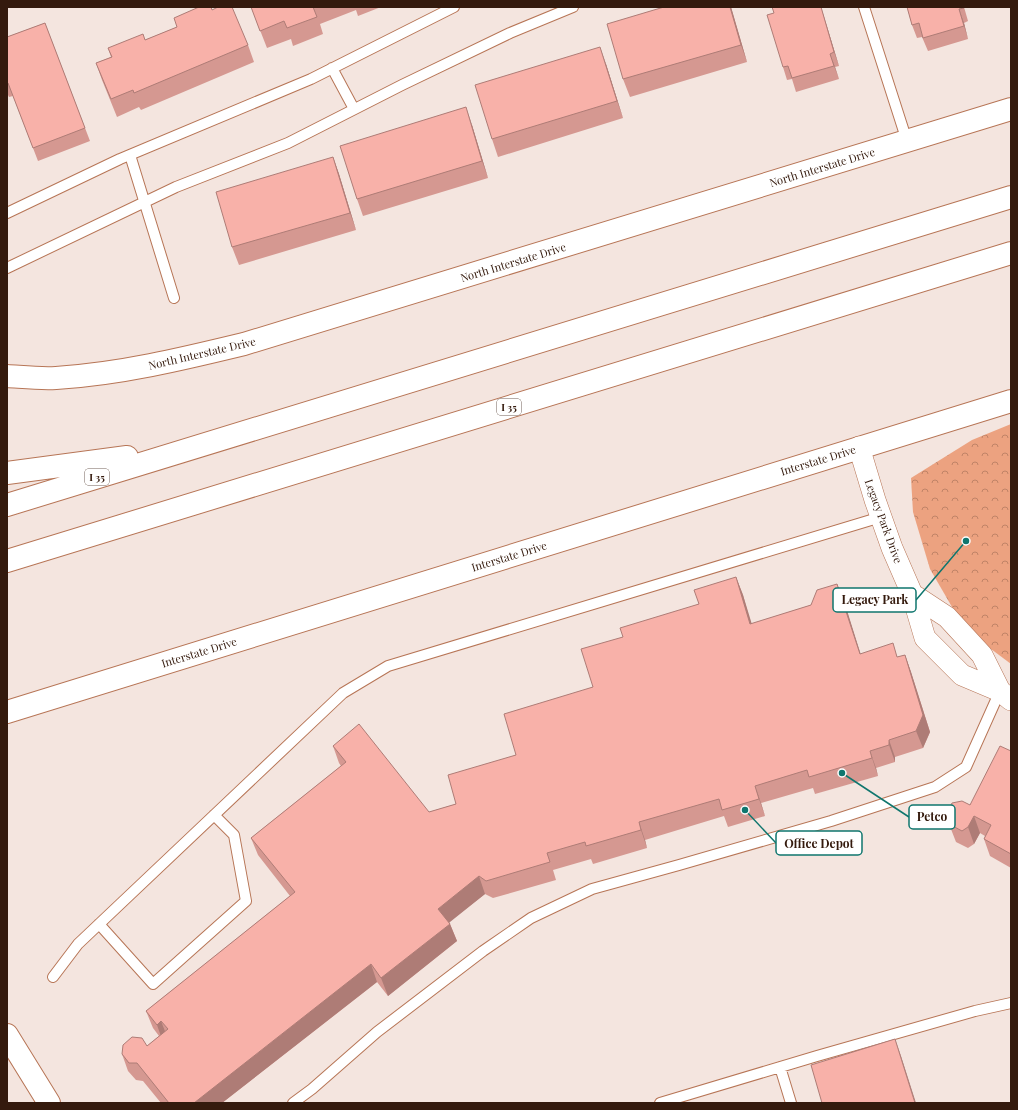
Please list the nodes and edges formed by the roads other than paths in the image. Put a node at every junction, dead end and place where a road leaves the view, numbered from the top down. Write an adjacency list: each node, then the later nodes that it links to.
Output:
1 (454, 7): 4 (lane)
2 (864, 7): 7 (lane)
3 (568, 8): 5 (lane)
4 (332, 68): 5 (lane); 8 (lane)
5 (354, 109): 10 (lane)
6 (1011, 109): 7 (main road, North Interstate Drive)
7 (907, 141): 15 (main road, North Interstate Drive)
8 (130, 155): 10 (lane); 11 (lane)
9 (1011, 197): 18 (main road, I 35)
10 (145, 202): 13 (lane); 14 (lane)
11 (7, 213)
12 (1011, 253): 22 (main road, I 35)
13 (7, 268)
14 (174, 298)
15 (7, 376)
16 (1011, 401): 17 (main road, Interstate Drive)
17 (860, 447): 21 (street, Legacy Park Drive); 25 (main road, Interstate Drive)
18 (186, 450): 19 (main road); 20 (main road, I 35)
19 (7, 472)
20 (7, 505)
21 (881, 517): 23 (street, Legacy Park Drive); 26 (lane)
22 (7, 561)
23 (912, 594): 24 (street); 24 (street, Legacy Park Drive)
24 (1006, 696): 33 (lane)
25 (7, 712)
26 (214, 815): 27 (lane); 27 (lane)
27 (99, 924): 28 (lane)
28 (53, 977)
29 (1011, 1003): 31 (lane)
30 (7, 1035): 32 (main road)
31 (780, 1067): 34 (lane); 35 (lane)
32 (49, 1103)
33 (293, 1103)
34 (660, 1103)
35 (791, 1103)

